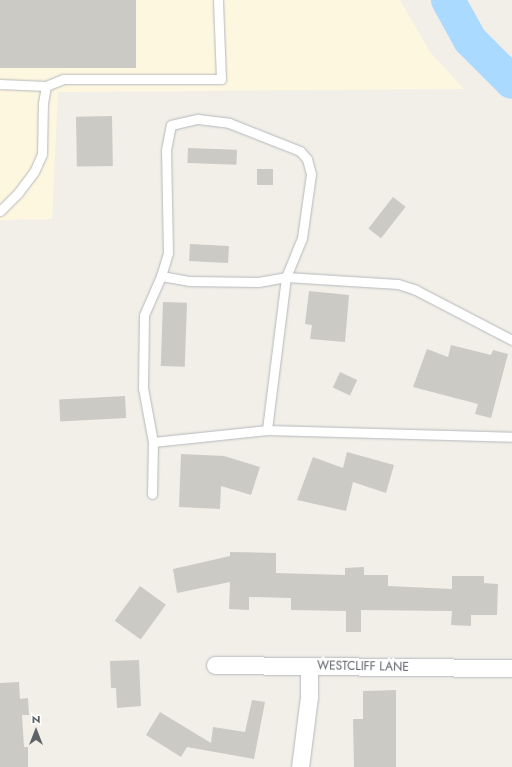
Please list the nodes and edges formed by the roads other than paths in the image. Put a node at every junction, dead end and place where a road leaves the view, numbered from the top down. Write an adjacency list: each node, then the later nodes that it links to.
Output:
1 (218, 0): 3 (lane)
2 (0, 84): 3 (lane)
3 (46, 86): 4 (lane)
4 (0, 211)
5 (162, 276): 6 (lane); 6 (lane); 10 (lane)
6 (286, 277): 7 (lane); 8 (lane)
7 (512, 340)
8 (267, 430): 9 (lane); 10 (lane)
9 (512, 437)
10 (153, 442): 11 (lane)
11 (152, 494)
12 (214, 665): 13 (street, WESTCLIFF LANE)
13 (309, 666): 14 (street, WESTCLIFF LANE); 15 (street)
14 (512, 668)
15 (300, 767)

